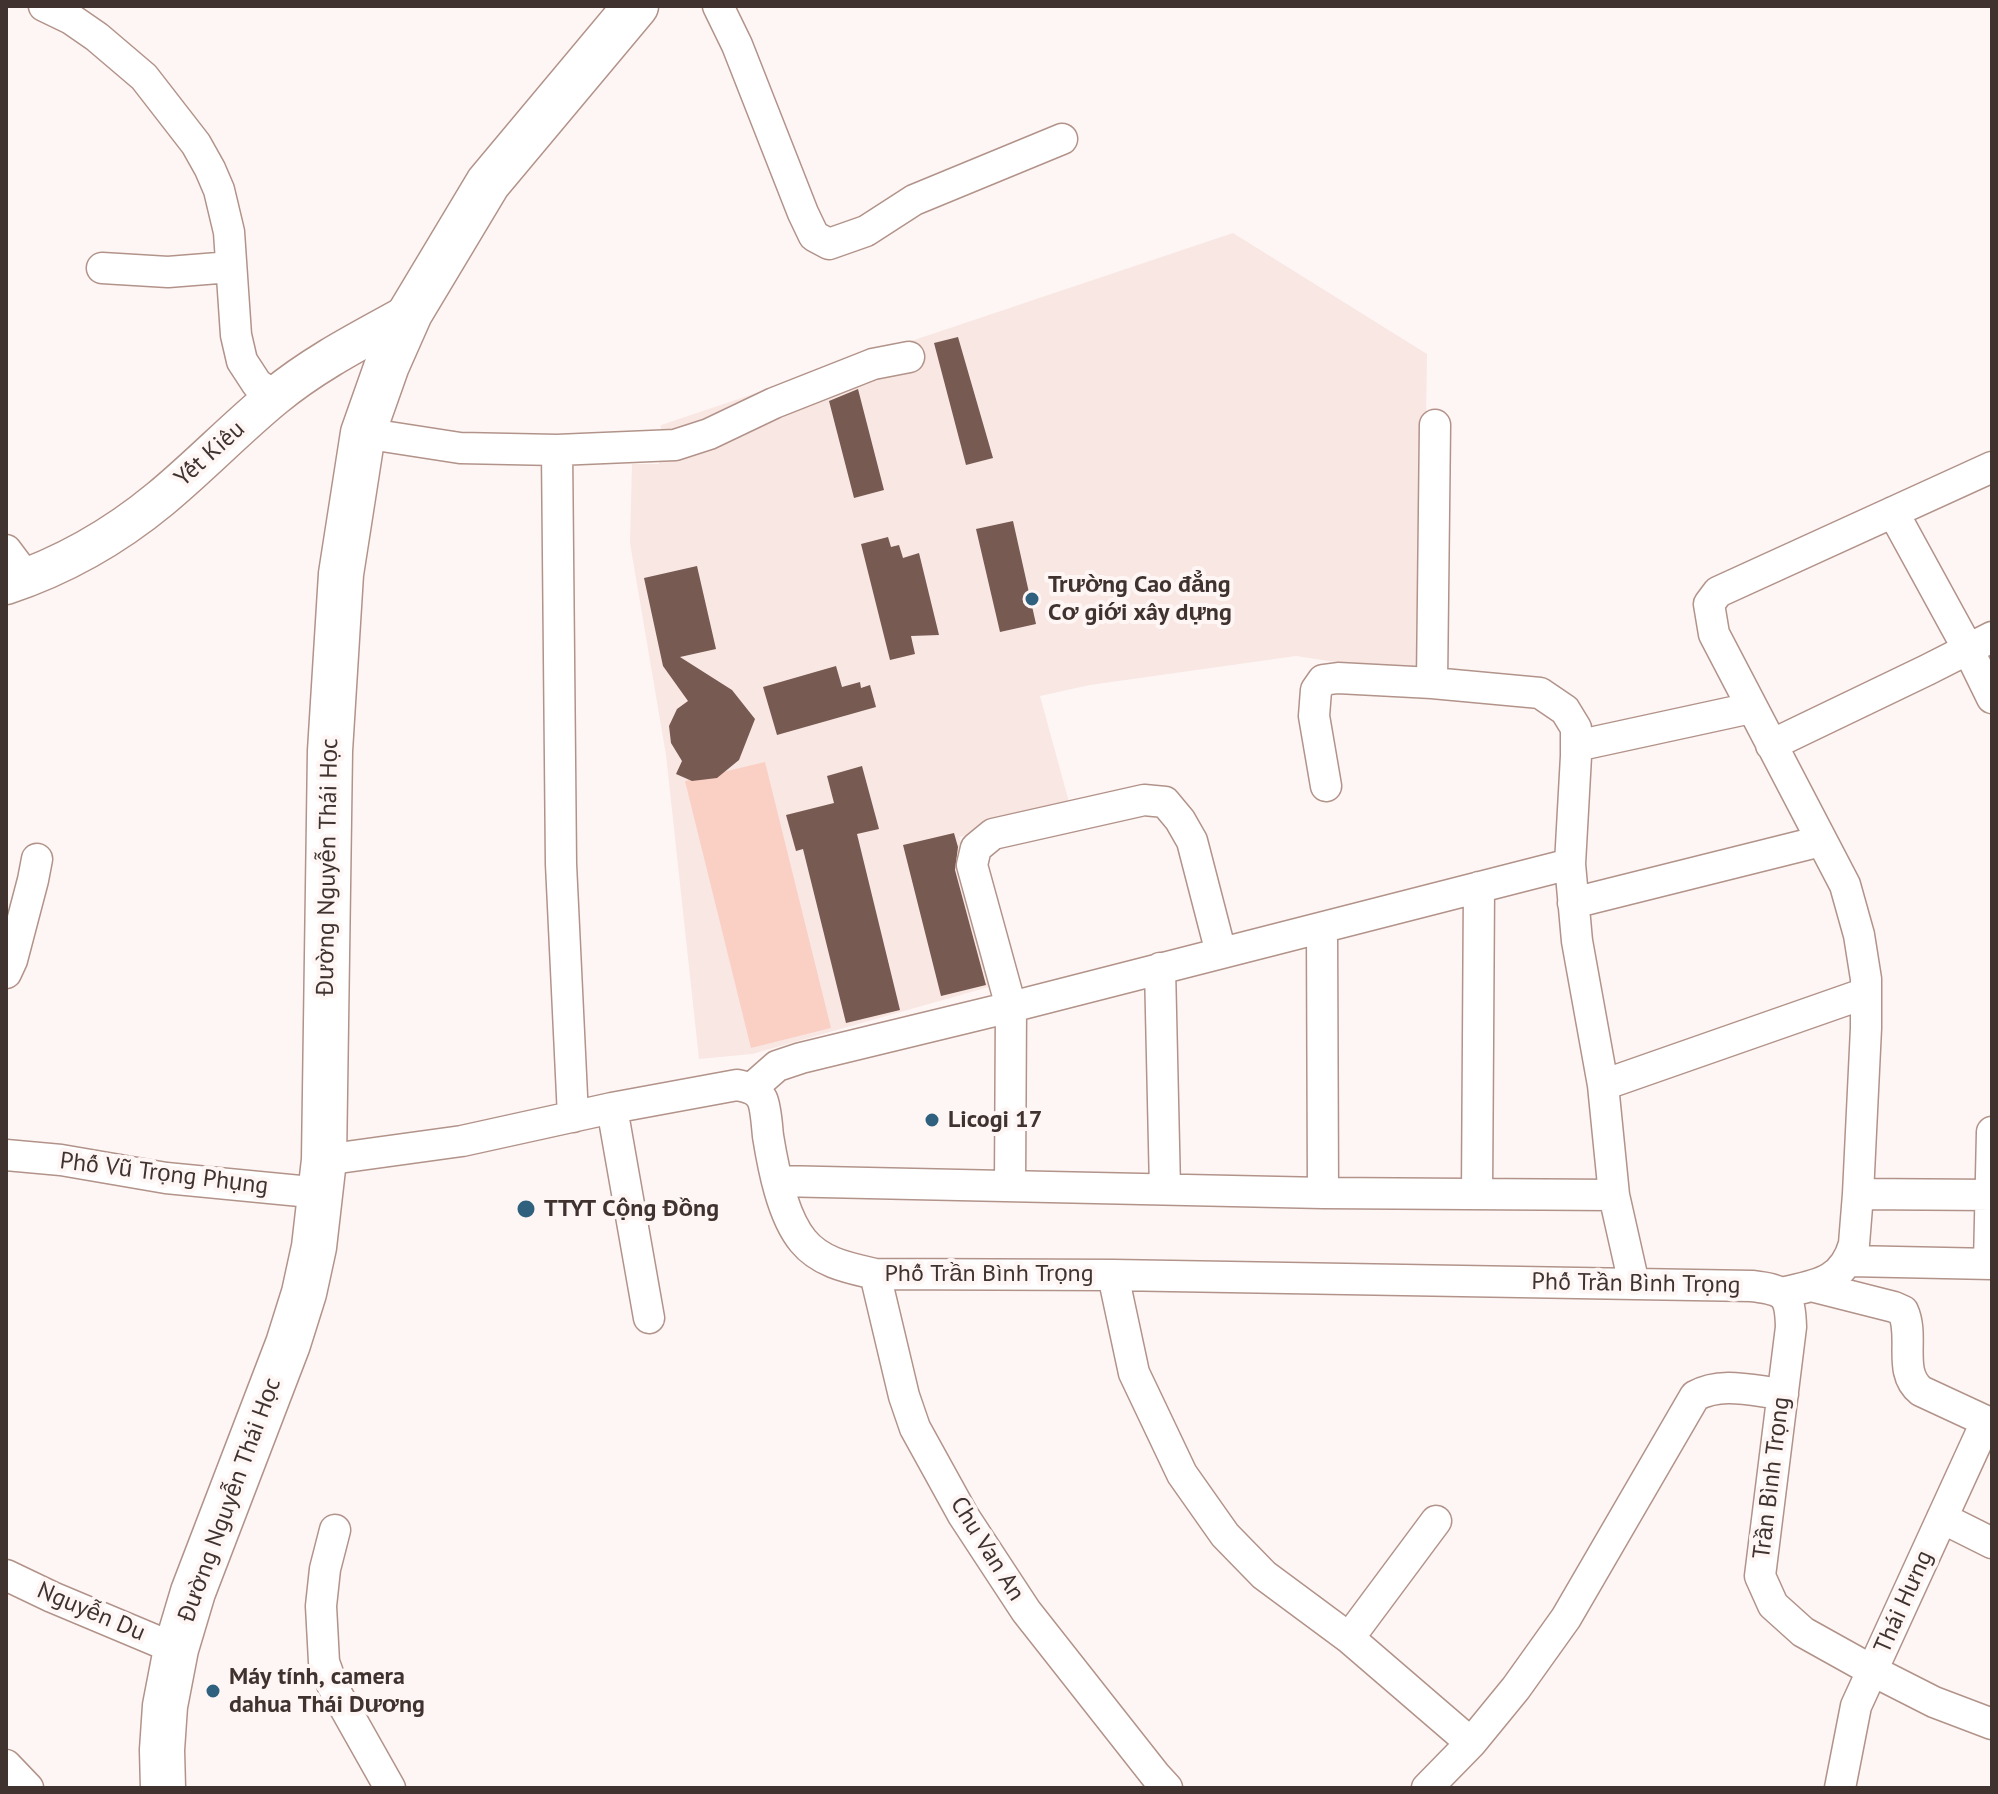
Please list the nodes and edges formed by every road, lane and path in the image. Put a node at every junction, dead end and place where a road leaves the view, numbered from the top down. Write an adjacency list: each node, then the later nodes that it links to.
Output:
1 (44, 6): 5 (street)
2 (636, 6): 7 (highway, Đường Nguyễn Thái Học)
3 (718, 6): 4 (street)
4 (1062, 139)
5 (231, 267): 6 (street); 9 (street)
6 (102, 268)
7 (410, 313): 9 (main road, Yết Kiêu); 11 (highway, Đường Nguyễn Thái Học)
8 (909, 357): 12 (street)
9 (275, 396): 15 (main road, Yết Kiêu)
10 (1435, 425): 17 (street)
11 (363, 433): 12 (street); 40 (highway, Đường Nguyễn Thái Học)
12 (557, 450): 37 (street)
13 (1992, 467): 14 (street)
14 (1893, 512): 16 (street); 19 (street)
15 (13, 571)
16 (1980, 643): 18 (street); 20 (street)
17 (1432, 683): 21 (street); 22 (street)
18 (1992, 698)
19 (1751, 708): 20 (street); 21 (street)
20 (1771, 745): 23 (street)
21 (1576, 746): 25 (street)
22 (1326, 786)
23 (1821, 841): 27 (street); 32 (street)
24 (37, 859): 31 (street)
25 (1570, 864): 26 (street); 27 (street)
26 (1479, 887): 28 (street); 45 (street)
27 (1573, 903): 34 (street)
28 (1322, 928): 29 (street); 44 (street)
29 (1221, 953): 30 (street); 33 (street)
30 (1160, 968): 33 (street); 43 (street)
31 (6, 973)
32 (1866, 993): 34 (street); 46 (street)
33 (1011, 1007): 35 (street); 42 (street)
34 (1603, 1085): 47 (street)
35 (752, 1088): 36 (street); 41 (street, Phố Trần Bình Trọng)
36 (612, 1108): 37 (street); 56 (street)
37 (573, 1117): 40 (street)
38 (1992, 1132): 48 (street)
39 (6, 1155): 40 (street, Phố Vũ Trọng Phụng)
40 (323, 1177): 65 (highway, Đường Nguyễn Thái Học)
41 (777, 1181): 42 (street); 51 (street, Phố Trần Bình Trọng)
42 (1010, 1185): 43 (street)
43 (1165, 1189): 44 (street)
44 (1323, 1193): 45 (street)
45 (1477, 1194): 47 (street)
46 (1858, 1194): 48 (street); 49 (street)
47 (1614, 1195): 53 (street)
48 (1991, 1195): 50 (street)
49 (1849, 1261): 50 (street); 54 (street)
50 (1990, 1264)
51 (875, 1274): 52 (street, Phố Trần Bình Trọng); 73 (street, Chu Van An)
52 (1113, 1275): 53 (street, Phố Trần Bình Trọng); 64 (street)
53 (1634, 1284): 55 (street, Phố Trần Bình Trọng)
54 (1811, 1286): 55 (street); 58 (street)
55 (1781, 1293): 57 (street, Trần Bình Trọng)
56 (649, 1318)
57 (1783, 1394): 66 (street, Trần Bình Trọng); 68 (street)
58 (1989, 1423): 59 (street, Thái Hưng)
59 (1942, 1518): 62 (street); 66 (street, Thái Hưng)
60 (1436, 1521): 64 (street)
61 (335, 1530): 72 (street)
62 (1992, 1543)
63 (6, 1575): 65 (street, Nguyễn Du)
64 (1349, 1638): 68 (street)
65 (176, 1649): 71 (highway, Đường Nguyễn Thái Học)
66 (1873, 1671): 67 (street, Trần Bình Trọng); 75 (street, Thái Hưng)
67 (1992, 1724)
68 (1471, 1743): 74 (street)
69 (6, 1765): 70 (street)
70 (28, 1788)
71 (163, 1788)
72 (390, 1788)
73 (1167, 1788)
74 (1427, 1788)
75 (1840, 1788)

